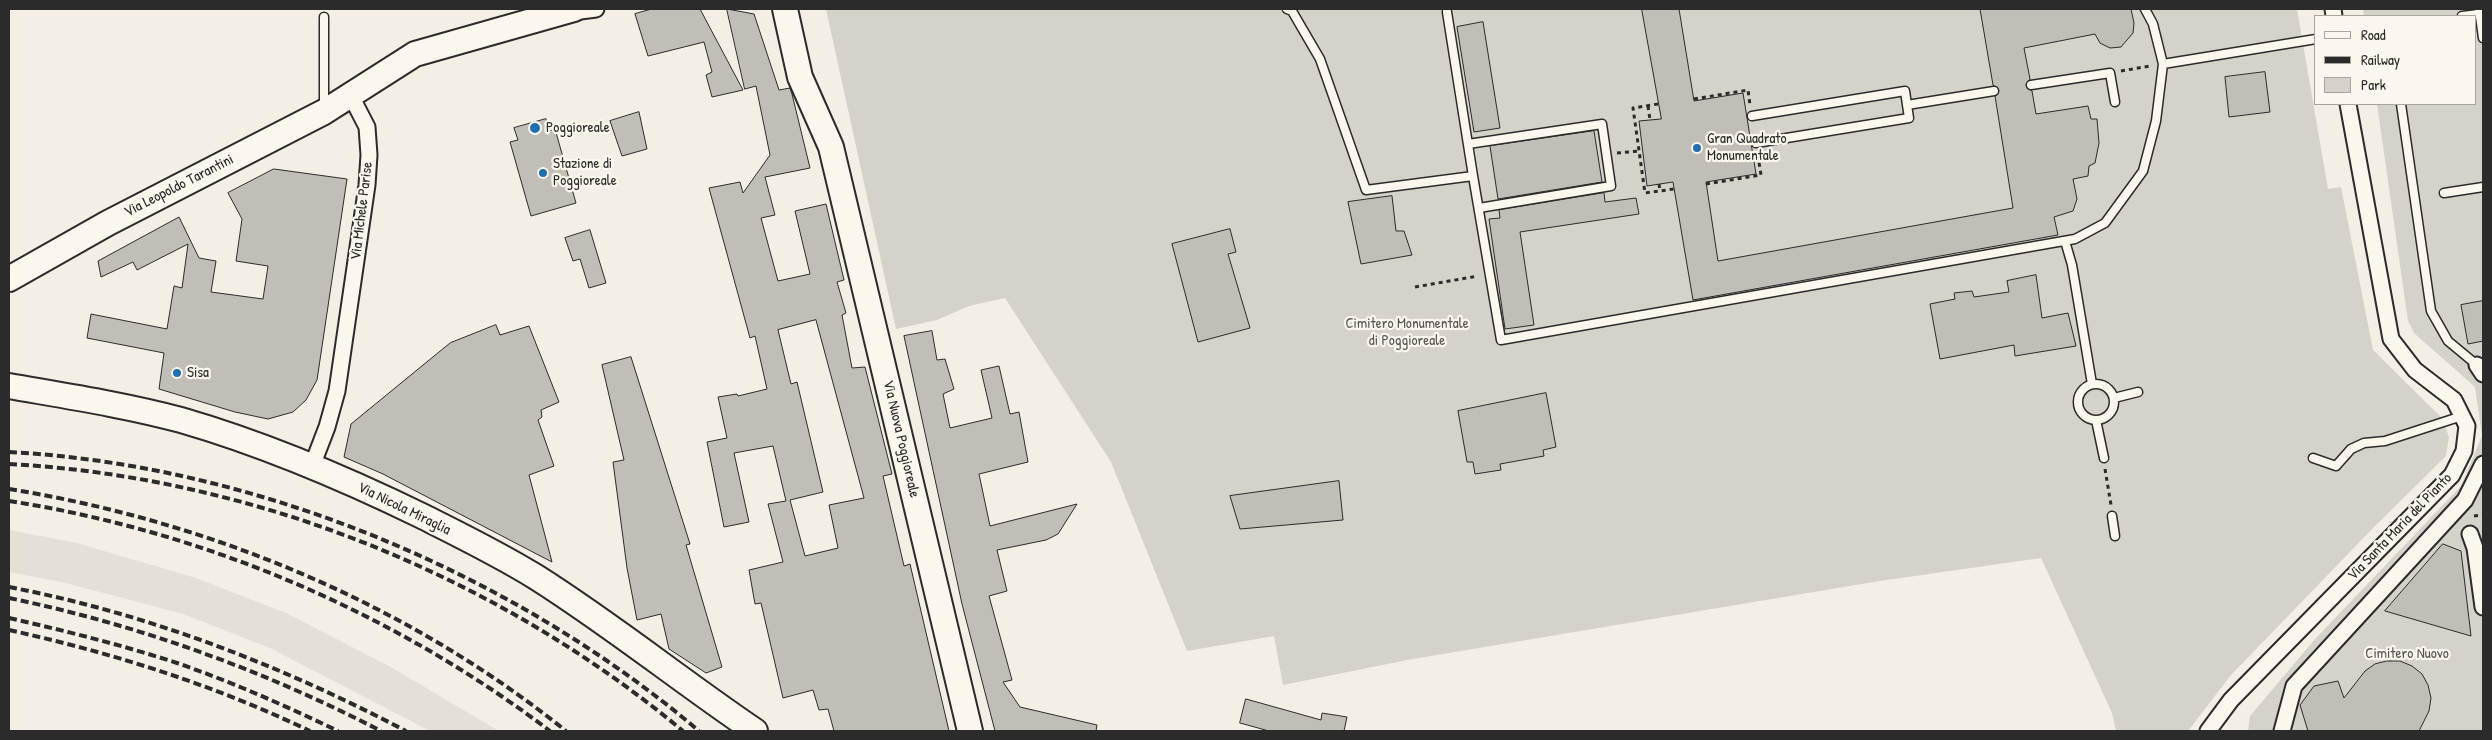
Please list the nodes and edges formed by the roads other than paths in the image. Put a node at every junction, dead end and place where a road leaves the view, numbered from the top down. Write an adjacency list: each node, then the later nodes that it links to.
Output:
1 (596, 9): 5 (street)
2 (785, 9): 47 (main road, Via Nuova Poggioreale)
3 (1287, 9): 24 (lane)
4 (2145, 9): 12 (lane)
5 (570, 11): 15 (main road)
6 (2479, 11): 8 (lane); 10 (lane)
7 (1447, 12): 23 (lane)
8 (2465, 15)
9 (324, 17): 20 (lane)
10 (2483, 38)
11 (2314, 39): 12 (lane)
12 (2163, 64): 28 (lane)
13 (2031, 85): 16 (lane)
14 (1994, 91): 17 (lane)
15 (351, 96): 20 (main road, Via Leopoldo Tarantini); 40 (street, Via Michele Parise)
16 (2115, 102)
17 (1907, 105): 21 (lane); 22 (lane)
18 (2348, 105): 35 (street, Via Santa Maria del Pianto)
19 (2402, 105): 30 (lane)
20 (324, 112): 29 (main road, Via Leopoldo Tarantini)
21 (1752, 116)
22 (1756, 143)
23 (1468, 144): 24 (lane); 27 (lane)
24 (1473, 176): 27 (lane)
25 (2483, 187): 26 (lane)
26 (2444, 193)
27 (1479, 208): 28 (lane)
28 (2065, 241): 31 (lane)
29 (9, 279)
30 (2480, 369)
31 (2092, 384): 34 (lane); 36 (lane)
32 (9, 386): 40 (main road, Via Nicola Miraglia)
33 (2138, 392): 34 (lane)
34 (2114, 398): 36 (lane)
35 (2462, 416): 38 (lane); 45 (street, Via Santa Maria del Pianto)
36 (2096, 420): 37 (lane)
37 (2104, 458)
38 (2313, 458)
39 (2483, 464): 50 (street)
40 (312, 466): 46 (main road, Via Nicola Miraglia)
41 (2112, 516): 43 (lane)
42 (2470, 534): 44 (street)
43 (2115, 536)
44 (2483, 607)
45 (2231, 700): 48 (street, Via Santa Maria del Pianto); 49 (street, Via Santa Maria del Pianto)
46 (755, 731)
47 (970, 731)
48 (2208, 731)
49 (2222, 731)
50 (2282, 731)

